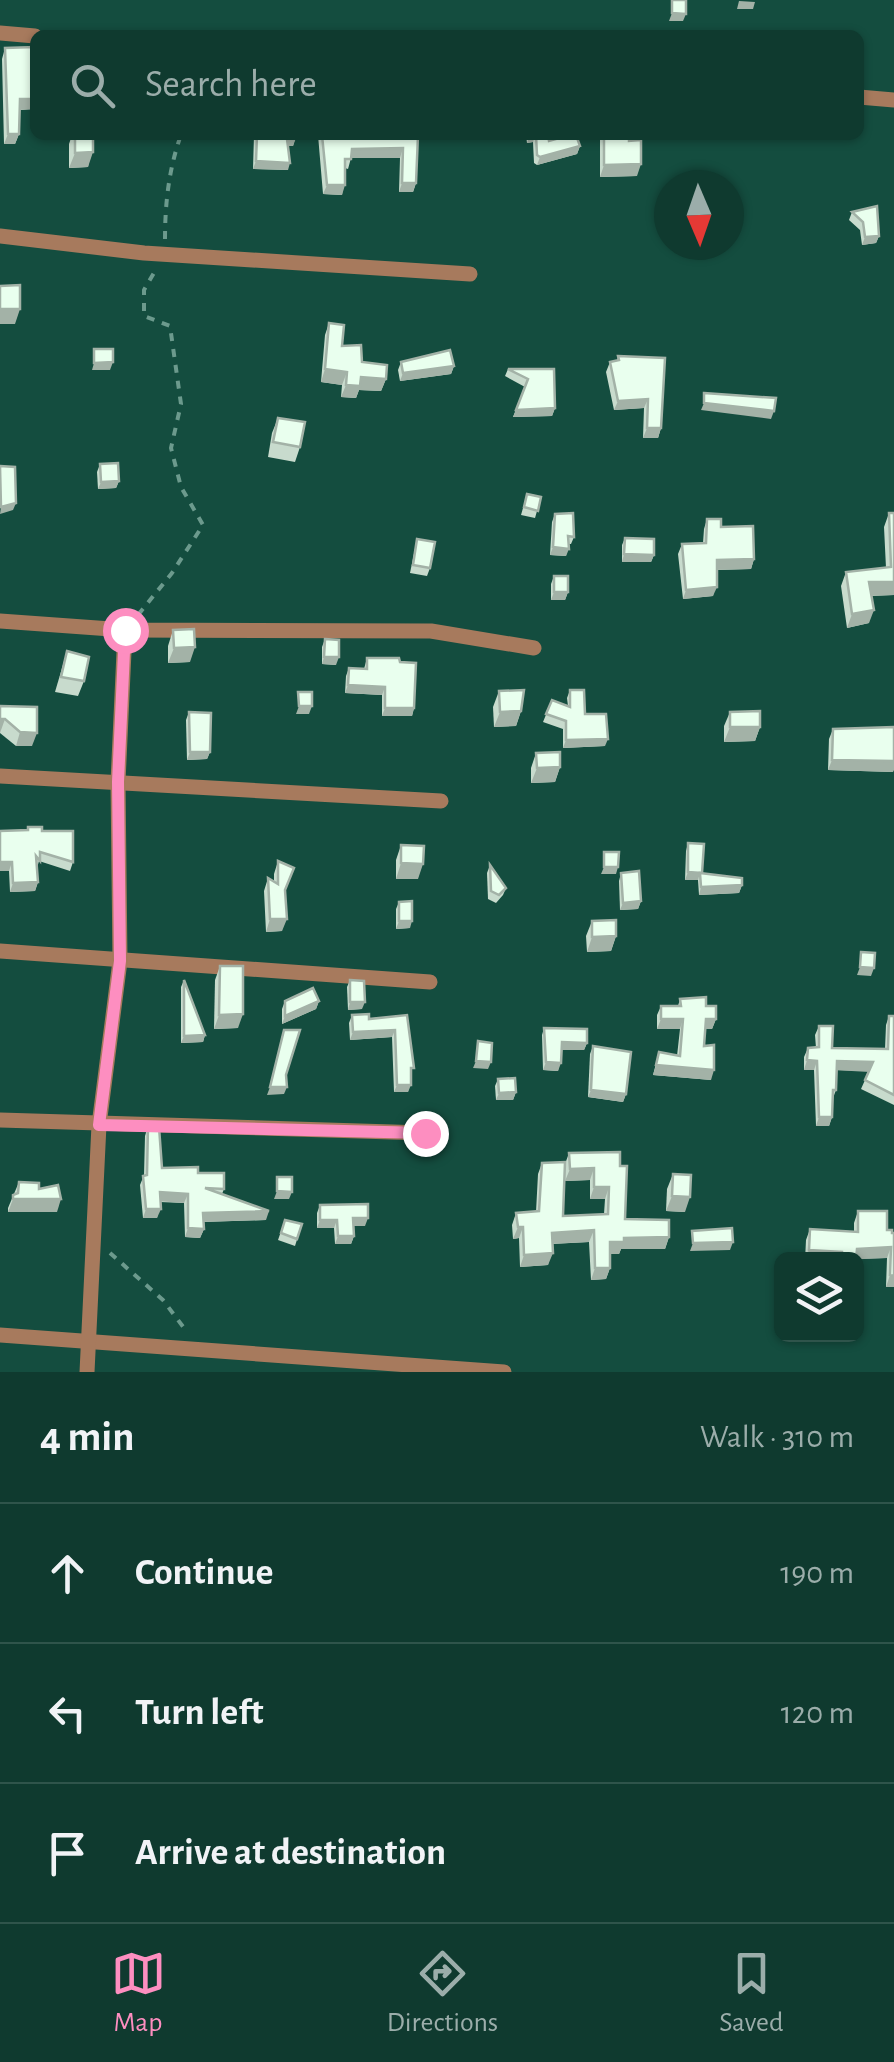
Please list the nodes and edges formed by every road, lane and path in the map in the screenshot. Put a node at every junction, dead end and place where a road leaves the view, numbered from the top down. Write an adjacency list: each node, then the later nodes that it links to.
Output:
1 (0, 33): 2 (street)
2 (30, 36)
3 (864, 97): 4 (street)
4 (894, 100)
5 (179, 140): 7 (path)
6 (0, 236): 7 (street)
7 (165, 254): 8 (street); 10 (path)
8 (470, 274)
9 (0, 621): 10 (street)
10 (125, 630): 11 (street); 13 (street)
11 (534, 648)
12 (0, 776): 13 (street)
13 (118, 782): 14 (street); 16 (street)
14 (441, 801)
15 (0, 951): 16 (street)
16 (120, 961): 17 (street); 19 (street)
17 (430, 982)
18 (0, 1120): 19 (street)
19 (99, 1125): 20 (street); 21 (street)
20 (425, 1133)
21 (92, 1238): 23 (street); 24 (path)
22 (0, 1334): 23 (street)
23 (88, 1339): 24 (street); 26 (street)
24 (198, 1347): 25 (street)
25 (410, 1367): 27 (street)
26 (88, 1372)
27 (504, 1372)

